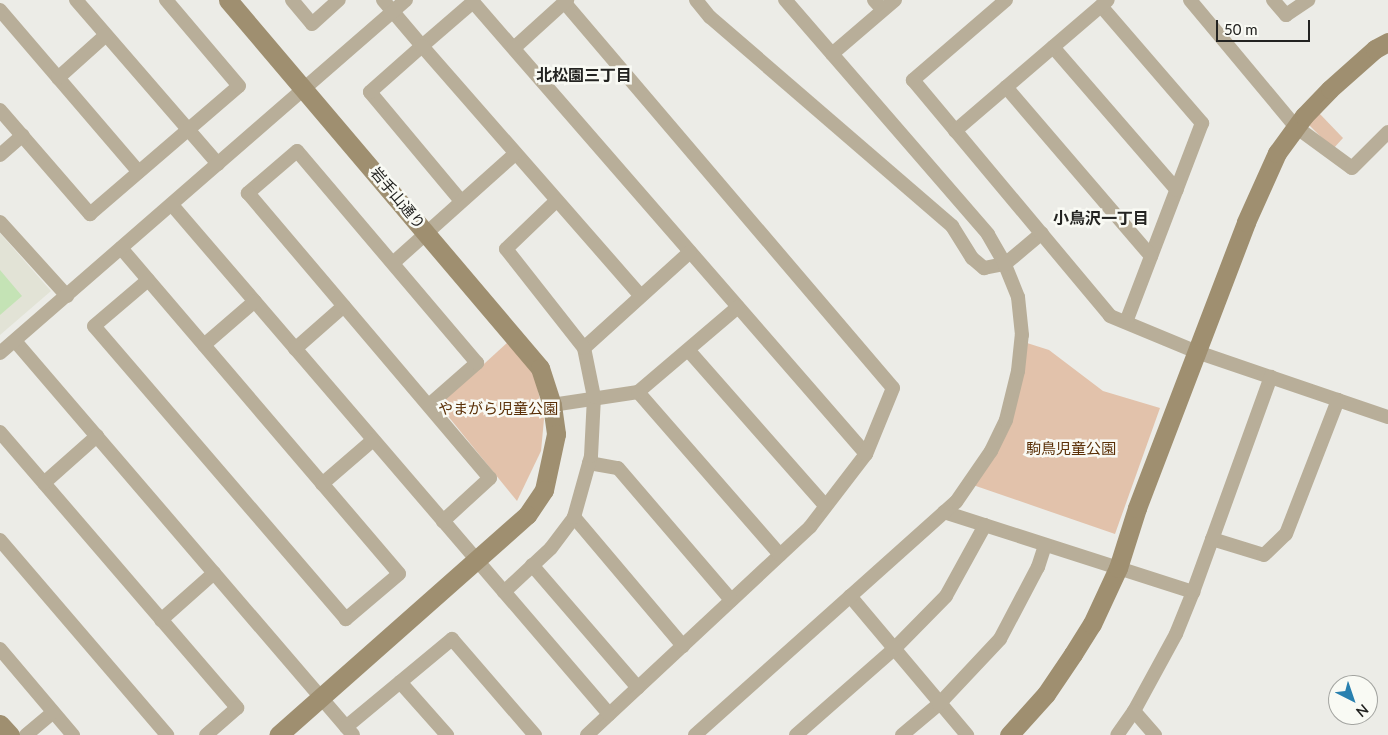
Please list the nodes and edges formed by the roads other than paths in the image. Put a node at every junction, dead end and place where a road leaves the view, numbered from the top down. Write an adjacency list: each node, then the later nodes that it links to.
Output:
1 (76, 0): 21 (street)
2 (166, 0): 32 (street)
3 (228, 0): 29 (street, 岩手山通り)
4 (292, 0): 5 (street)
5 (339, 0)
6 (383, 0): 20 (street)
7 (406, 0): 20 (street)
8 (696, 0): 51 (street)
9 (785, 0): 26 (street)
10 (894, 0): 18 (street)
11 (1006, 0): 33 (street)
12 (1190, 0): 31 (street)
13 (1274, 0): 14 (street)
14 (1308, 0)
15 (475, 1): 23 (street); 25 (street)
16 (566, 1): 25 (street); 76 (street)
17 (1105, 3): 24 (street); 40 (street)
18 (878, 5): 26 (street)
19 (0, 10): 27 (street)
20 (393, 11): 23 (street); 29 (street)
21 (106, 35): 27 (street); 32 (street)
22 (1388, 42): 31 (street)
23 (422, 46): 36 (street); 41 (street)
24 (1053, 47): 28 (street); 40 (street)
25 (514, 48): 48 (street)
26 (832, 54): 51 (street)
27 (58, 78): 39 (street)
28 (1006, 87): 33 (street); 49 (street)
29 (306, 89): 38 (street); 45 (street, 岩手山通り)
30 (0, 110): 35 (street)
31 (1296, 127): 34 (street); 64 (street)
32 (188, 130): 38 (street); 39 (street)
33 (955, 131): 46 (street)
34 (1388, 132)
35 (23, 135): 37 (street); 39 (street)
36 (515, 154): 41 (street); 42 (street)
37 (0, 155)
38 (218, 164): 43 (street)
39 (139, 172)
40 (1176, 190): 49 (street)
41 (461, 200): 45 (street)
42 (556, 201): 54 (street); 61 (street)
43 (172, 204): 47 (street); 55 (street)
44 (0, 222): 53 (street)
45 (427, 233): 50 (street); 70 (street, 岩手山通り)
46 (1042, 233): 51 (street); 58 (street)
47 (122, 248): 52 (street); 53 (street)
48 (690, 252): 54 (street); 57 (street)
49 (1151, 256): 58 (street)
50 (392, 263): 56 (street); 71 (street)
51 (1005, 264): 81 (street)
52 (148, 280): 60 (street); 79 (street)
53 (67, 296): 59 (street)
54 (641, 296): 61 (street)
55 (255, 301): 60 (street); 62 (street)
56 (344, 306): 62 (street); 71 (street)
57 (738, 308): 63 (street); 76 (street)
58 (1126, 322): 64 (street)
59 (15, 340): 65 (street); 74 (street)
60 (204, 345): 79 (street)
61 (584, 348): 68 (street)
62 (296, 349): 75 (street)
63 (689, 351): 67 (street); 80 (street)
64 (1197, 352): 66 (street); 91 (street)
65 (0, 353)
66 (1271, 377): 69 (street); 85 (street)
67 (638, 392): 68 (street); 88 (street)
68 (594, 397): 70 (street); 77 (street)
69 (1338, 400): 72 (street); 85 (street)
70 (552, 405): 89 (street, 岩手山通り)
71 (429, 406): 83 (street)
72 (1388, 416)
73 (0, 432): 78 (street)
74 (96, 436): 78 (street); 92 (street)
75 (373, 440): 79 (street); 83 (street)
76 (866, 454): 80 (street)
77 (589, 463): 82 (street); 96 (street)
78 (44, 483): 97 (street)
79 (322, 484)
80 (825, 505): 88 (street)
81 (944, 512): 84 (street); 95 (street)
82 (574, 518): 90 (street); 98 (street)
83 (443, 521): 89 (street)
84 (985, 525): 87 (street); 100 (street)
85 (1212, 539): 94 (street)
86 (0, 540): 113 (street)
87 (1045, 545): 91 (street); 104 (street)
88 (780, 555): 96 (street)
89 (478, 561): 93 (street); 103 (street, 岩手山通り)
90 (532, 565): 93 (street); 102 (street)
91 (1118, 568): 94 (street); 123 (street)
92 (214, 574): 97 (street); 103 (street)
93 (504, 592): 107 (street)
94 (1193, 592): 105 (street)
95 (850, 596): 100 (street); 119 (street)
96 (731, 600): 98 (street)
97 (161, 620): 114 (street)
98 (683, 646): 102 (street)
99 (0, 649): 106 (street)
100 (894, 649): 104 (street); 120 (street)
101 (400, 682): 109 (street); 116 (street); 117 (street)
102 (638, 688): 107 (street)
103 (321, 698): 109 (street); 115 (street, 岩手山通り)
104 (939, 704): 121 (street); 122 (street)
105 (1134, 711): 124 (street); 125 (street)
106 (53, 712): 111 (street); 112 (street)
107 (609, 714): 118 (street)
108 (0, 724): 110 (street)
109 (349, 731)
110 (10, 735)
111 (26, 735)
112 (74, 735)
113 (167, 735)
114 (206, 735)
115 (278, 735)
116 (446, 735)
117 (535, 735)
118 (587, 735)
119 (695, 735)
120 (796, 735)
121 (902, 735)
122 (967, 735)
123 (1009, 735)
124 (1117, 735)
125 (1155, 735)

